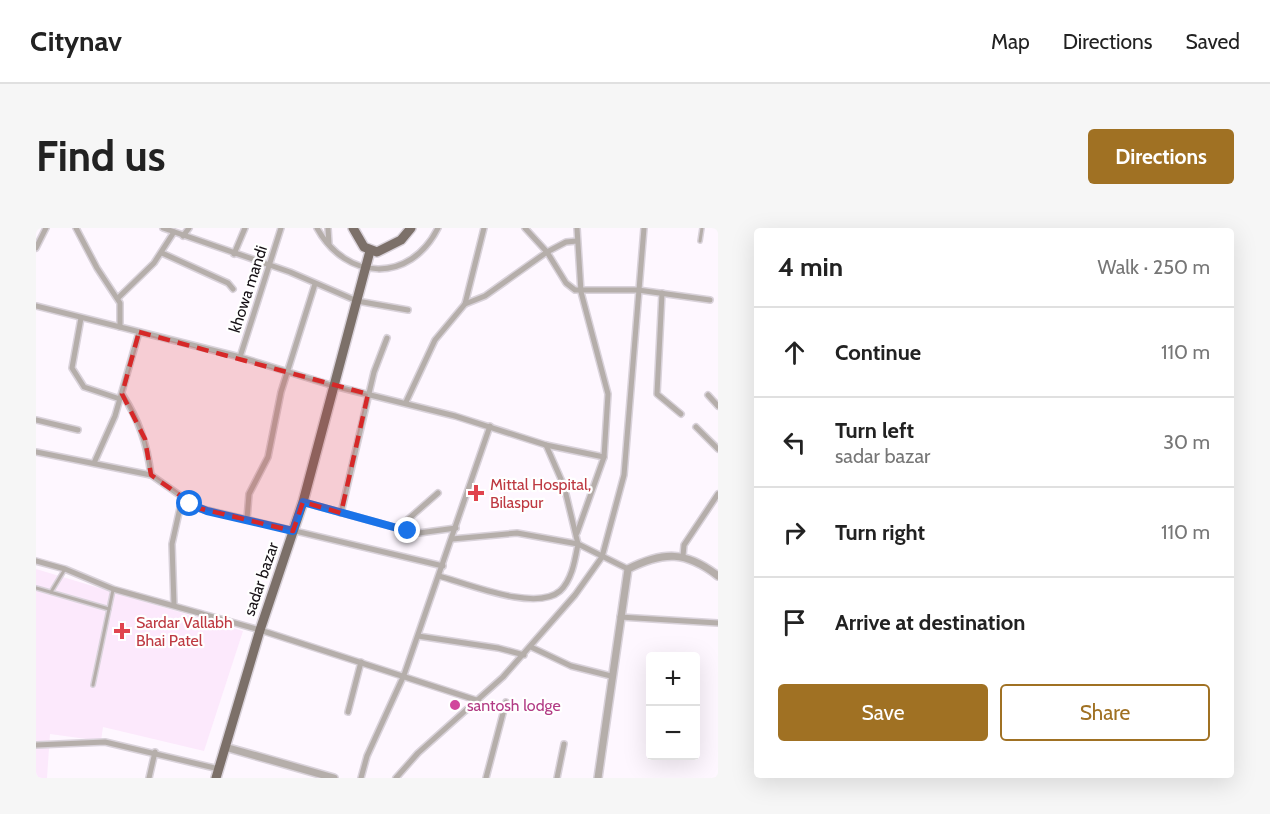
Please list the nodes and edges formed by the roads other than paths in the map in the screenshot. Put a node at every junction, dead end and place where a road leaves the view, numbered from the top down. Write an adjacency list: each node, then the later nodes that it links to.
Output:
1 (46, 228): 22 (street)
2 (76, 228): 34 (street)
3 (163, 228): 17 (street)
4 (189, 228): 18 (street)
5 (245, 228): 26 (street)
6 (280, 228): 27 (street, khowa mandi)
7 (317, 228): 21 (street)
8 (328, 228): 21 (street)
9 (353, 228): 23 (main road)
10 (411, 228): 23 (main road)
11 (438, 228): 28 (street)
12 (484, 228): 37 (street)
13 (525, 228): 24 (street)
14 (577, 228): 19 (street)
15 (645, 228): 31 (street)
16 (702, 228): 20 (lane)
17 (174, 232): 18 (street); 25 (street)
18 (183, 236): 26 (street)
19 (577, 241): 24 (street); 32 (street)
20 (700, 241)
21 (329, 246): 28 (street)
22 (36, 248)
23 (370, 251): 28 (main road, sadar bazar)
24 (547, 252): 32 (street); 37 (street)
25 (162, 253): 30 (street); 34 (street)
26 (234, 254): 27 (street)
27 (271, 265): 29 (street); 44 (street, khowa mandi)
28 (366, 267): 36 (main road, sadar bazar)
29 (315, 284): 36 (street); 45 (street)
30 (233, 289)
31 (638, 290): 32 (street); 33 (street); 76 (street)
32 (581, 292): 60 (street)
33 (662, 293): 35 (street); 52 (street)
34 (118, 298): 41 (street)
35 (710, 300)
36 (357, 301): 39 (street); 46 (main road, sadar bazar)
37 (465, 304): 50 (street)
38 (36, 306): 40 (street)
39 (408, 310)
40 (81, 318): 41 (street); 49 (street)
41 (120, 327): 42 (street)
42 (139, 332): 44 (street); 49 (street)
43 (387, 338): 47 (street)
44 (240, 357): 45 (street)
45 (287, 371): 46 (street); 68 (street)
46 (334, 386): 47 (street); 66 (main road, sadar bazar)
47 (368, 394): 50 (street); 67 (street)
48 (708, 395): 51 (street)
49 (121, 396): 61 (street); 62 (street)
50 (406, 402): 54 (street)
51 (718, 406)
52 (681, 414)
53 (36, 420): 56 (street)
54 (490, 426): 57 (street); 69 (street)
55 (696, 427): 58 (street)
56 (78, 430)
57 (546, 445): 60 (street); 72 (street)
58 (718, 448)
59 (36, 453): 61 (street)
60 (604, 457): 72 (street)
61 (94, 463): 62 (street)
62 (151, 475): 65 (street)
63 (438, 493): 70 (street)
64 (718, 495): 75 (street)
65 (182, 499): 68 (street); 86 (street)
66 (303, 502): 67 (street); 71 (main road, sadar bazar)
67 (341, 513): 70 (street)
68 (248, 519): 71 (street)
69 (456, 528): 70 (street); 73 (street)
70 (397, 529)
71 (293, 531): 78 (street); 90 (main road, sadar bazar)
72 (577, 533): 74 (street)
73 (452, 539): 74 (street); 78 (street)
74 (578, 544): 76 (street); 81 (street)
75 (683, 556): 80 (street); 82 (street)
76 (602, 557): 80 (street); 92 (street)
77 (36, 561): 79 (street)
78 (443, 566): 81 (street)
79 (65, 569): 84 (street); 85 (lane)
80 (628, 569): 88 (street)
81 (439, 576): 91 (street)
82 (718, 576)
83 (36, 588): 85 (lane)
84 (113, 589): 86 (street); 87 (lane)
85 (51, 592): 87 (lane)
86 (174, 604): 90 (street)
87 (109, 609): 97 (lane)
88 (620, 617): 89 (street); 96 (street)
89 (718, 623)
90 (260, 630): 94 (street); 103 (main road, sadar bazar)
91 (418, 636): 93 (street); 95 (street)
92 (531, 647): 93 (street); 96 (street)
93 (524, 655): 98 (street)
94 (361, 662): 95 (street); 100 (street)
95 (404, 675): 98 (street); 108 (street)
96 (611, 676): 112 (street)
97 (93, 685)
98 (480, 701): 109 (street)
99 (506, 702): 110 (street)
100 (348, 712)
101 (564, 744): 111 (street)
102 (36, 745): 104 (street)
103 (225, 747): 105 (main road, sadar bazar); 107 (street)
104 (155, 752): 105 (street); 106 (street)
105 (217, 774)
106 (149, 778)
107 (334, 778)
108 (361, 778)
109 (396, 778)
110 (486, 778)
111 (557, 778)
112 (598, 778)

